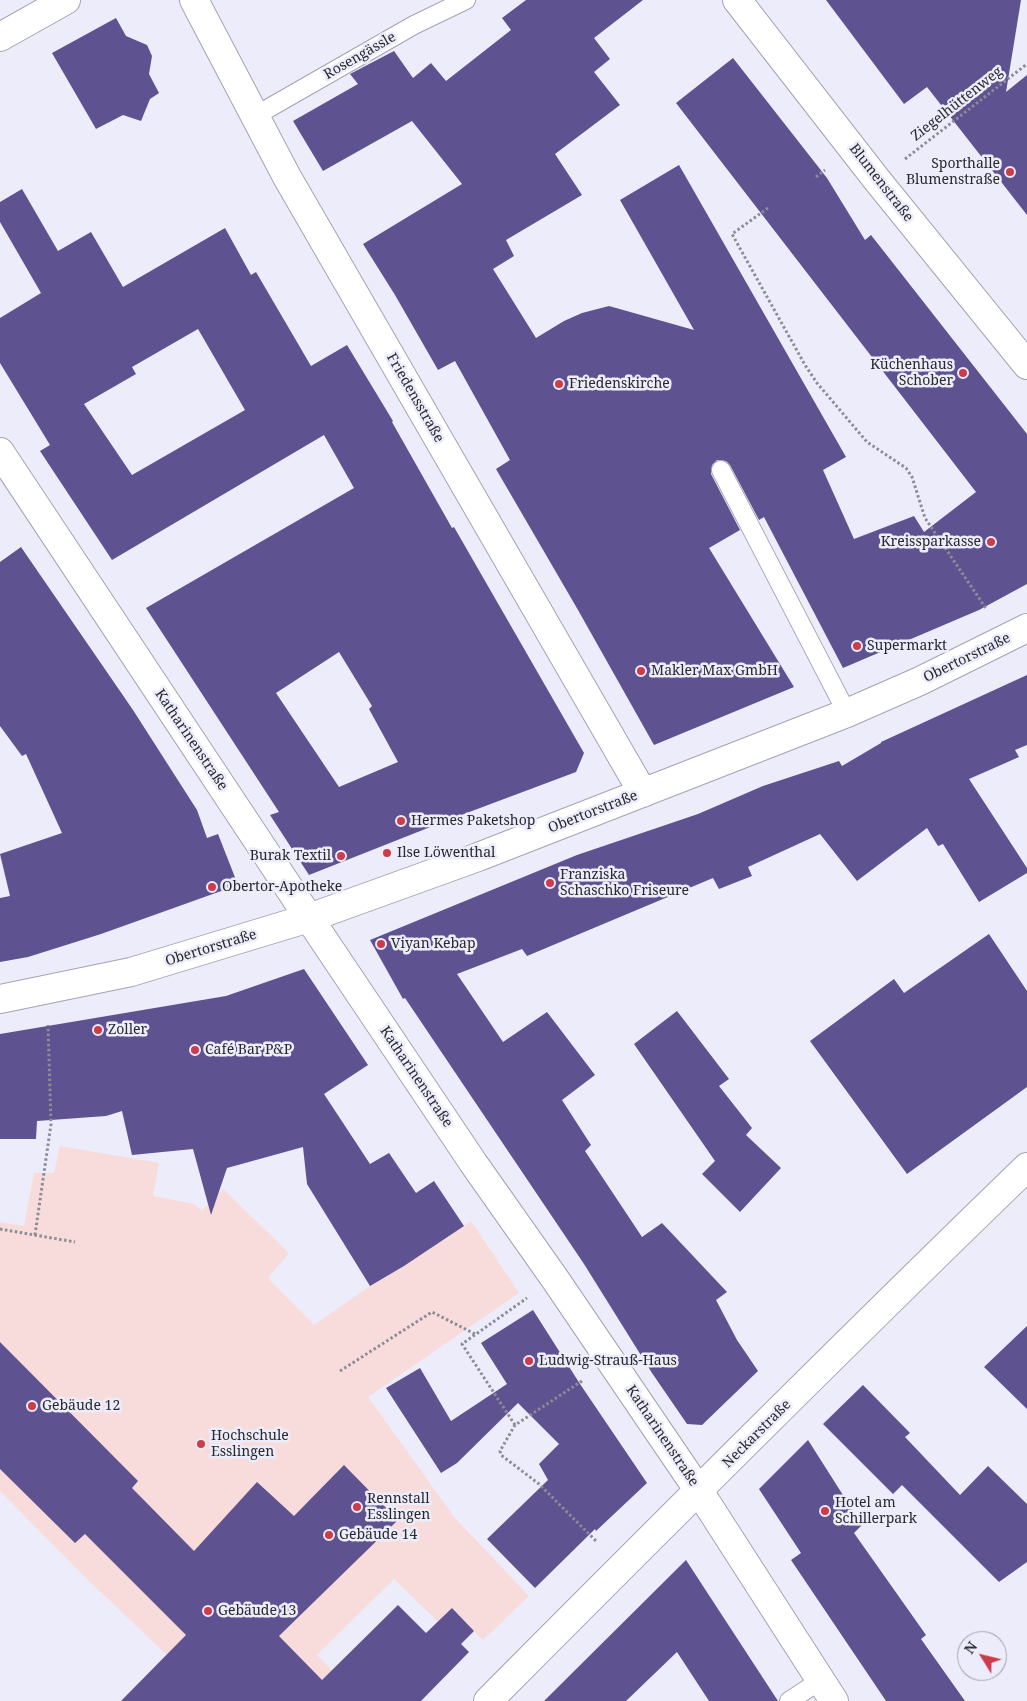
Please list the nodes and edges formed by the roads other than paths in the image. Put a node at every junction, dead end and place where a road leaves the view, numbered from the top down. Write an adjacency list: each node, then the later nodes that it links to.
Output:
1 (66, 0): 5 (street)
2 (194, 0): 6 (street, Friedensstraße)
3 (466, 0): 6 (lane, Rosengässle)
4 (737, 0): 7 (street, Blumenstraße)
5 (0, 37)
6 (255, 116): 12 (street, Friedensstraße)
7 (1027, 365)
8 (0, 452): 13 (street, Katharinenstraße)
9 (721, 470): 11 (lane)
10 (1027, 628): 11 (street, Obertorstraße)
11 (847, 713): 12 (street, Obertorstraße)
12 (643, 793): 13 (street, Obertorstraße)
13 (309, 918): 14 (street, Obertorstraße); 16 (street, Katharinenstraße)
14 (0, 999)
15 (1027, 1167): 16 (street, Neckarstraße)
16 (699, 1491): 17 (street, Katharinenstraße); 18 (street, Neckarstraße)
17 (827, 1691): 19 (lane)
18 (488, 1701)
19 (789, 1701)

